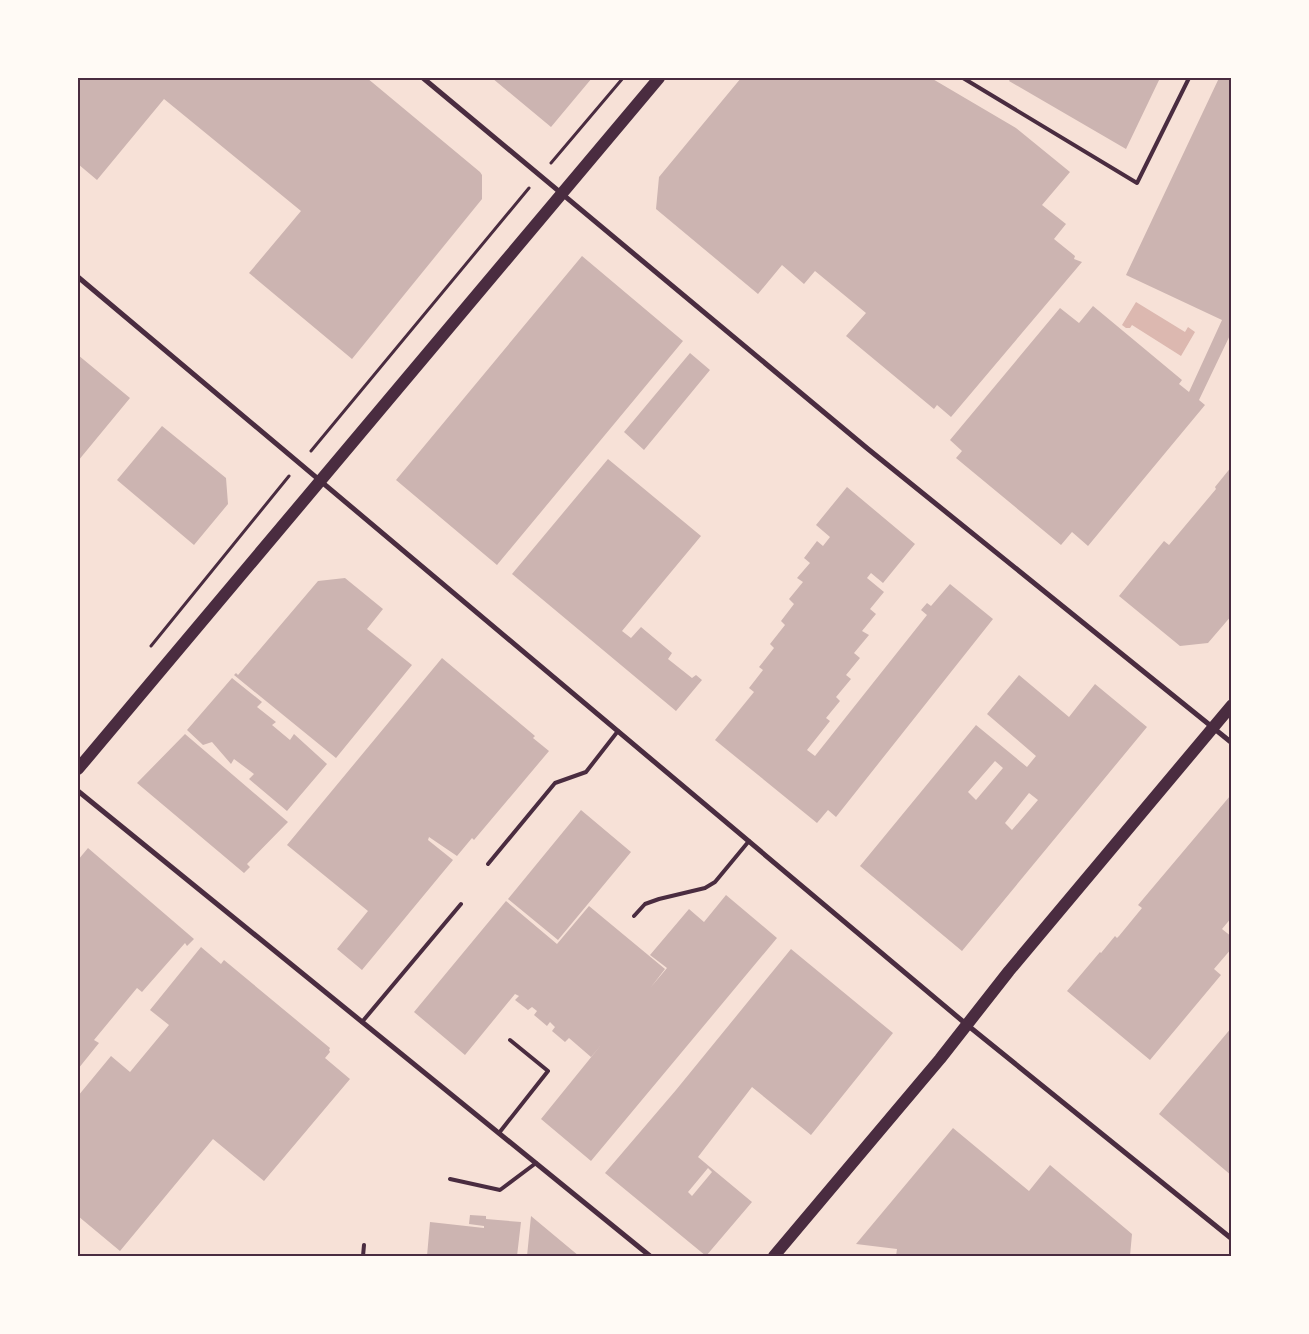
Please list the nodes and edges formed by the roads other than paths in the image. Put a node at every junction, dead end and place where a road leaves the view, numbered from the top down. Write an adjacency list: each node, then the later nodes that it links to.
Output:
1 (423, 78): 5 (street)
2 (658, 78): 5 (main road)
3 (963, 78): 4 (lane)
4 (1189, 78)
5 (562, 193): 7 (main road); 9 (street)
6 (78, 277): 7 (street)
7 (320, 481): 10 (street); 12 (main road)
8 (1232, 706): 9 (main road)
9 (1212, 729): 11 (street); 19 (main road)
10 (618, 731): 14 (street); 15 (lane)
11 (1232, 743)
12 (78, 769)
13 (78, 791): 18 (street)
14 (749, 841): 17 (lane); 19 (street)
15 (488, 864)
16 (460, 904): 18 (lane)
17 (634, 916)
18 (362, 1022): 21 (street)
19 (966, 1024): 24 (street); 28 (main road)
20 (510, 1040): 21 (lane)
21 (499, 1133): 22 (street)
22 (536, 1163): 23 (lane); 27 (street)
23 (450, 1179)
24 (1232, 1239)
25 (364, 1245): 26 (lane)
26 (363, 1256)
27 (650, 1256)
28 (774, 1256)

